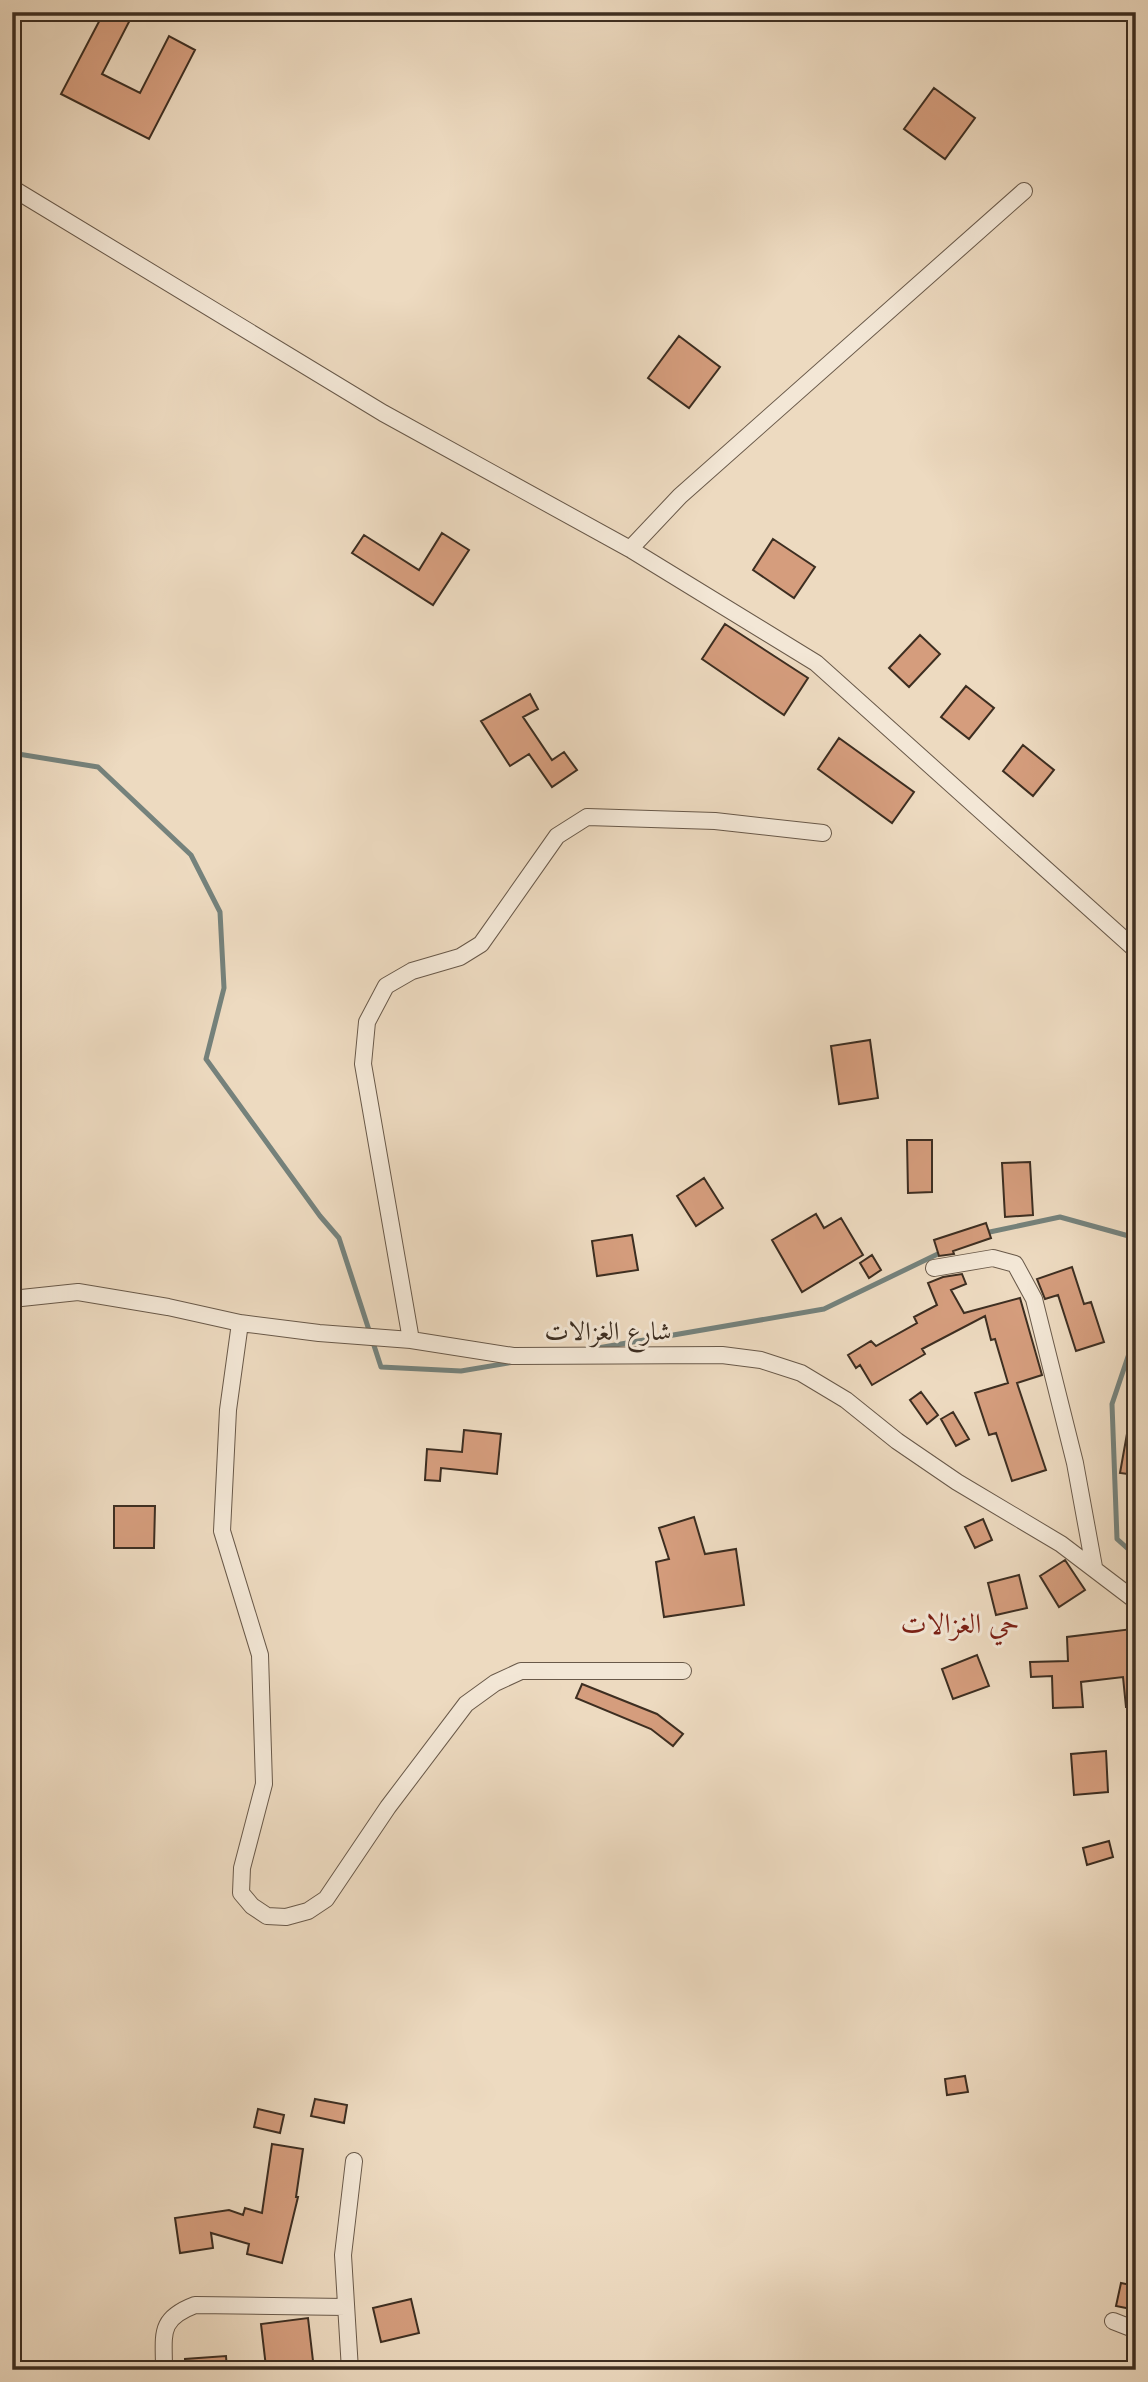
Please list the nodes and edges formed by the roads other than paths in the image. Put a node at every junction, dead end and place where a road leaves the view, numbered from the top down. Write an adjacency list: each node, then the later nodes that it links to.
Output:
1 (12, 188): 3 (street)
2 (1024, 191): 3 (street)
3 (630, 550): 5 (street)
4 (823, 833): 9 (street)
5 (1136, 950)
6 (934, 1268): 10 (street)
7 (12, 1299): 8 (street, شارع الغزالات)
8 (240, 1324): 9 (street, شارع الغزالات); 12 (street)
9 (411, 1340): 10 (street, شارع الغزالات)
10 (1094, 1567): 11 (street, شارع الغزالات)
11 (1136, 1601)
12 (683, 1671)
13 (354, 2161): 14 (street)
14 (346, 2308): 17 (street); 18 (street)
15 (1113, 2321): 16 (street)
16 (1136, 2330)
17 (164, 2370)
18 (350, 2370)

